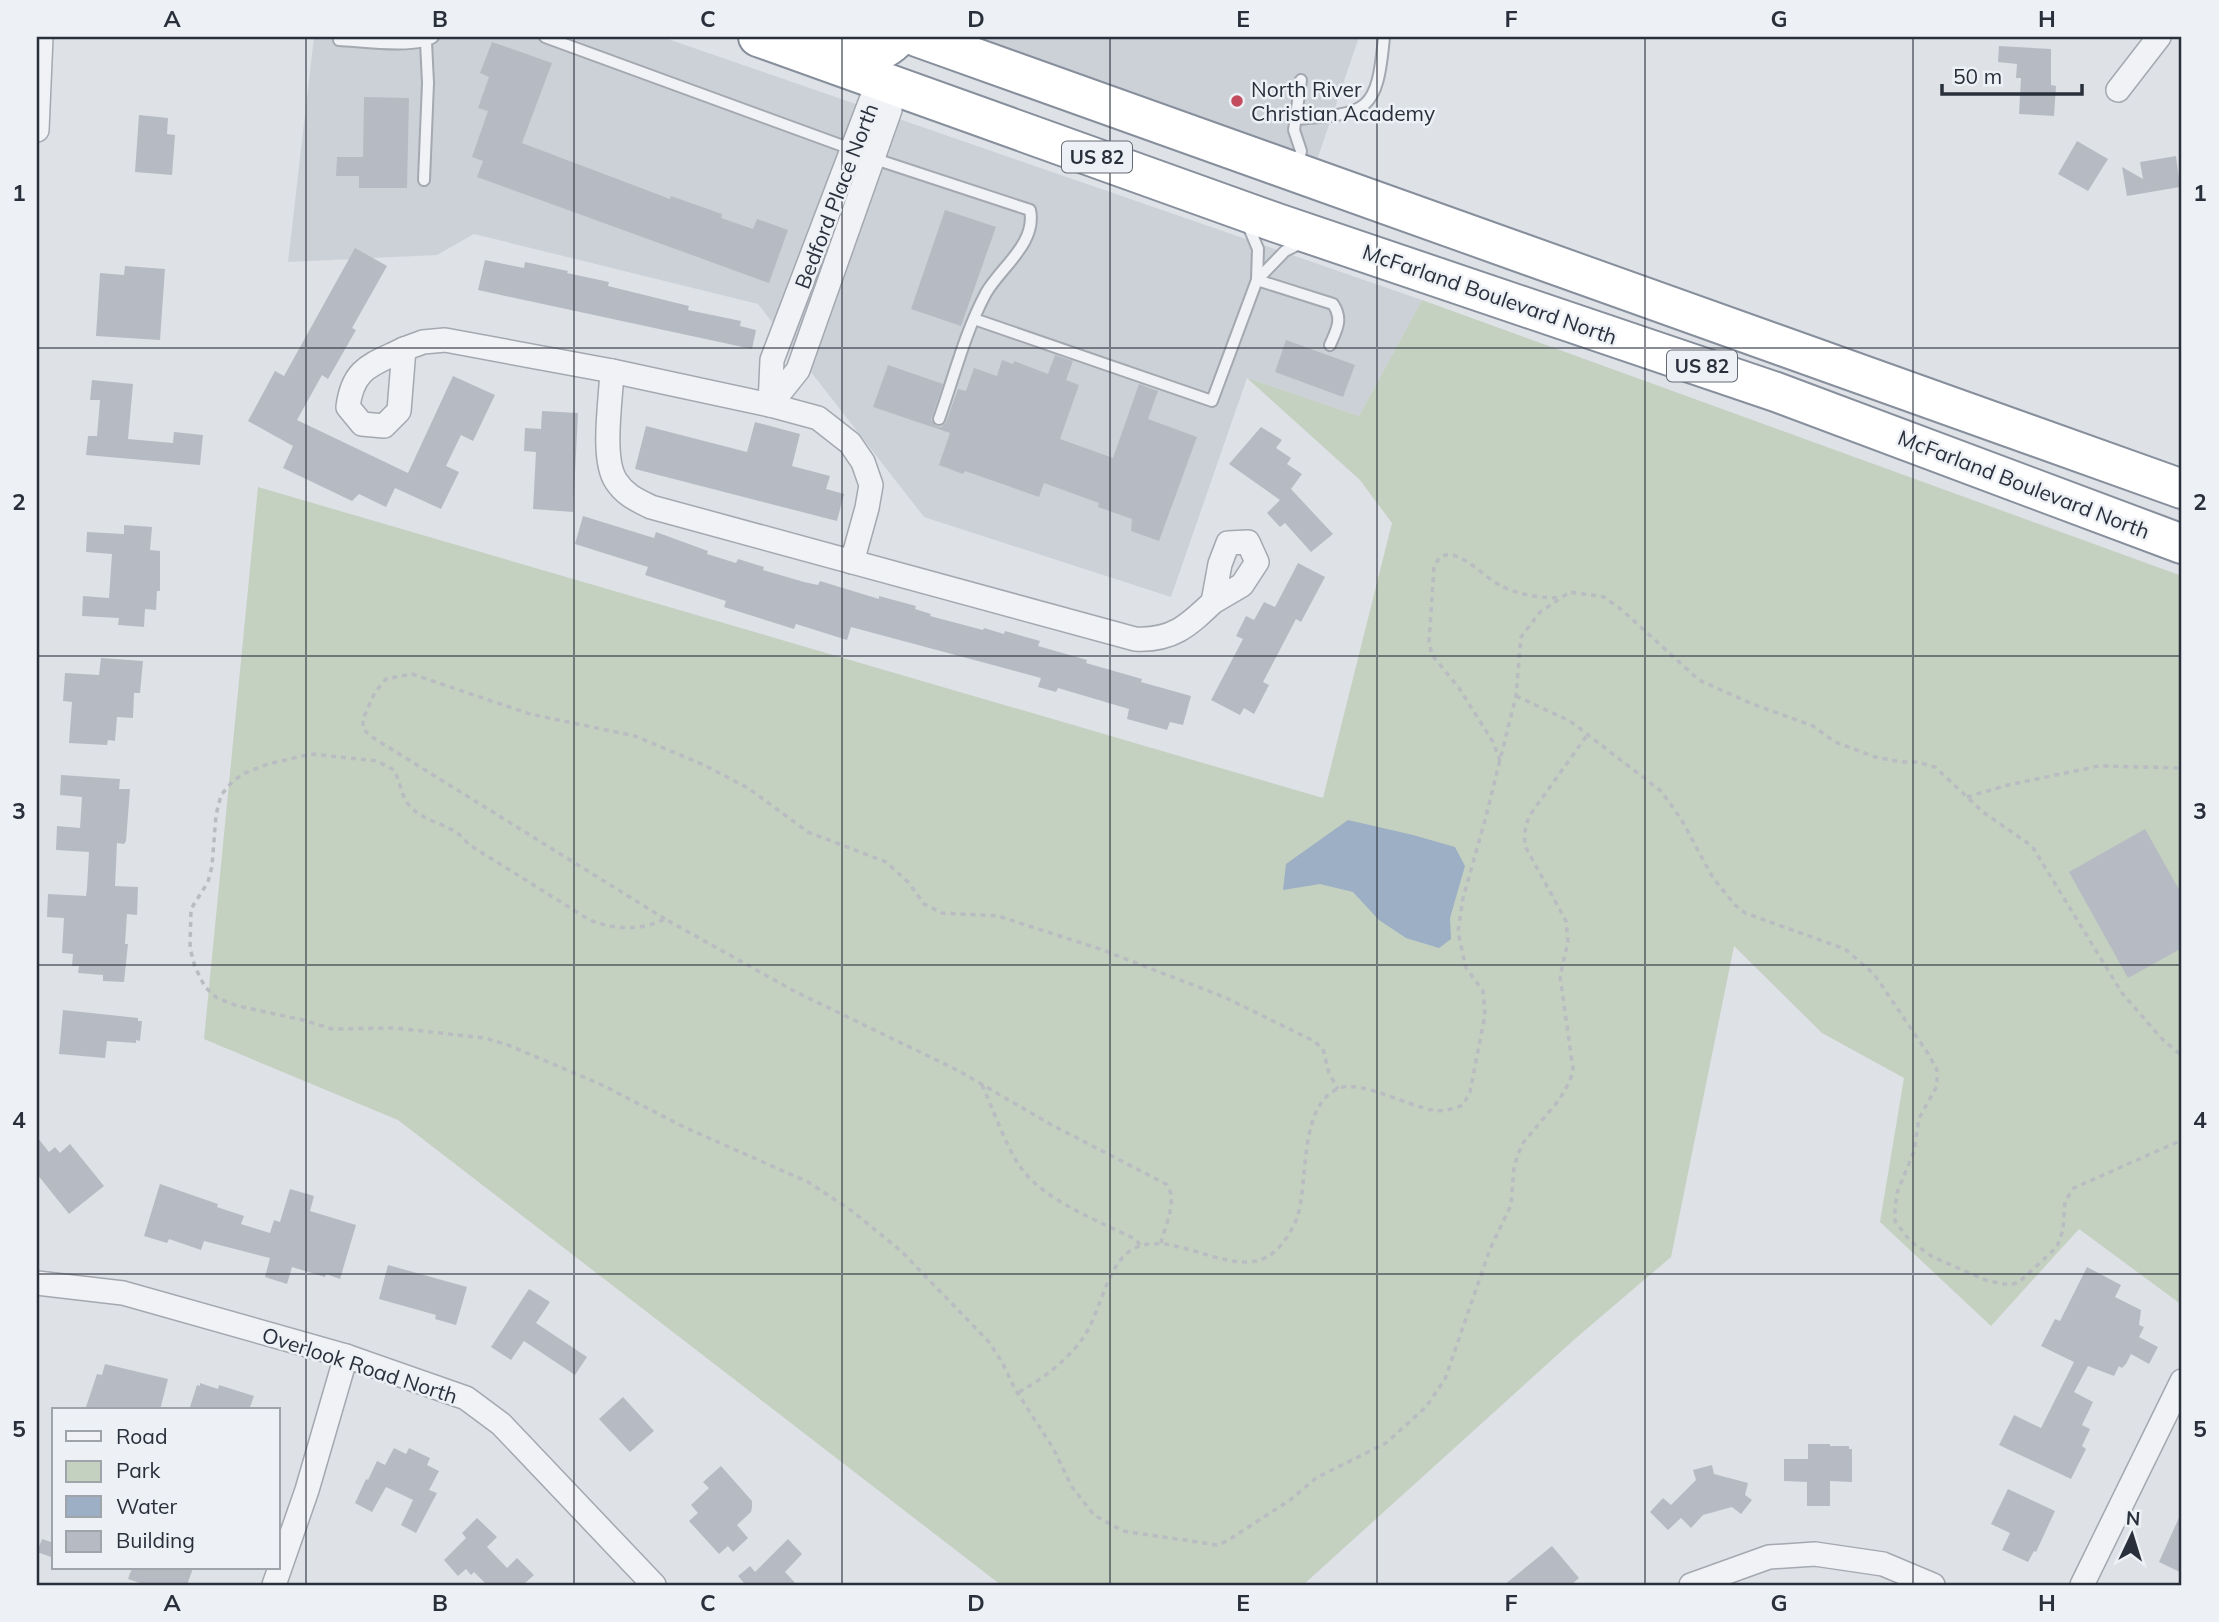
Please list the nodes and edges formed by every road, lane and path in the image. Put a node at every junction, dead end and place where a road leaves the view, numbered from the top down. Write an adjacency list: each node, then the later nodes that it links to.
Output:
1 (41, 37): 17 (street)
2 (545, 37): 10 (lane)
3 (758, 37): 11 (highway, US 82)
4 (898, 37): 11 (highway)
5 (916, 37): 12 (highway, US 82)
6 (1384, 37): 16 (lane)
7 (2159, 37): 15 (street)
8 (429, 39): 9 (lane); 21 (lane)
9 (339, 40)
10 (574, 41): 18 (lane)
11 (795, 50): 14 (highway, McFarland Boulevard North / US 82)
12 (1017, 72): 14 (highway); 20 (highway, US 82)
13 (1301, 80): 16 (lane)
14 (886, 83): 18 (street, Bedford Place North); 19 (street, Bedford Place North); 22 (highway, McFarland Boulevard North / US 82)
15 (2118, 90)
16 (1295, 119): 20 (lane)
17 (37, 130)
18 (853, 149): 19 (lane); 29 (street, Bedford Place North)
19 (874, 159): 25 (lane); 29 (street, Bedford Place North)
20 (1297, 172): 22 (highway); 31 (highway, US 82)
21 (424, 180)
22 (1217, 201): 23 (highway, McFarland Boulevard North / US 82); 24 (lane)
23 (1317, 236): 24 (lane); 32 (highway, McFarland Boulevard North / US 82)
24 (1257, 280): 25 (lane); 26 (lane)
25 (974, 319): 30 (lane)
26 (1330, 345)
27 (404, 349): 28 (street)
28 (612, 371): 29 (street); 33 (street)
29 (770, 405): 33 (street)
30 (939, 419)
31 (2182, 489)
32 (2182, 544)
33 (852, 562): 35 (street)
34 (1562, 598): 36 (path); 38 (path); 40 (path)
35 (1213, 602)
36 (1516, 696): 37 (path); 38 (path)
37 (1588, 734): 41 (path); 45 (path)
38 (1500, 761): 44 (path)
39 (2182, 768): 40 (path)
40 (1967, 797): 42 (path)
41 (665, 919): 43 (path); 44 (path)
42 (2182, 1056)
43 (981, 1084): 46 (path); 47 (path)
44 (1338, 1089): 46 (path)
45 (2182, 1140)
46 (1161, 1243): 47 (path)
47 (1141, 1246): 51 (path)
48 (37, 1283): 49 (street, Overlook Road North)
49 (346, 1356): 52 (street); 53 (street, Overlook Road North)
50 (2182, 1381): 56 (street)
51 (1019, 1392)
52 (280, 1568)
53 (654, 1585)
54 (1691, 1585): 55 (street)
55 (1933, 1585)
56 (2082, 1585)

